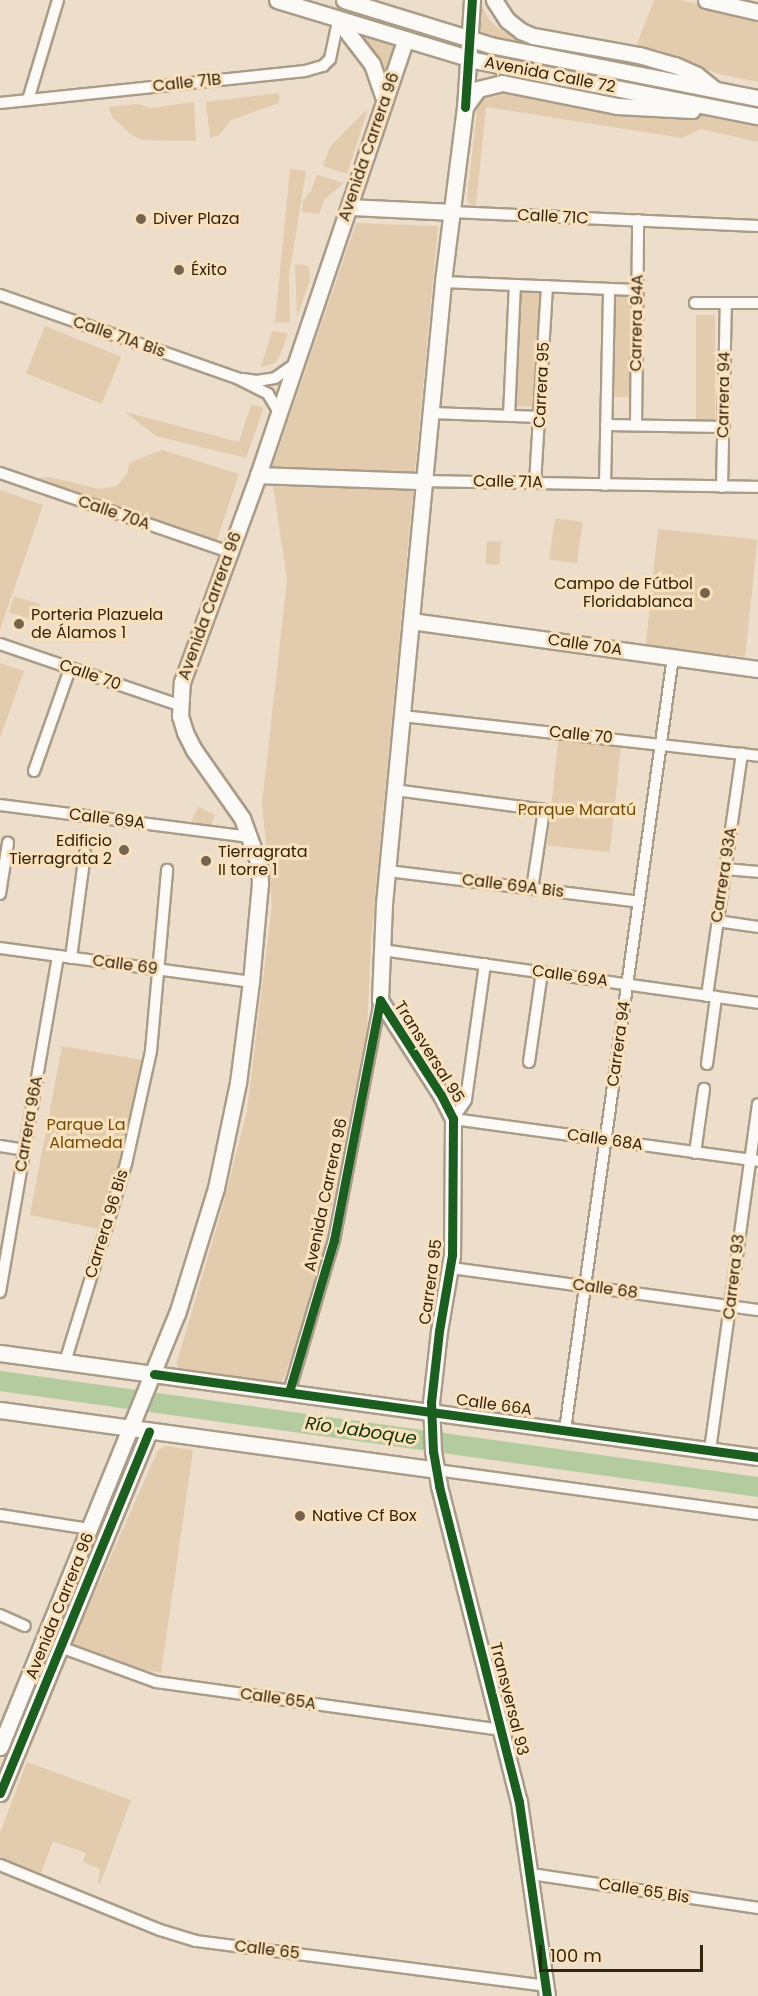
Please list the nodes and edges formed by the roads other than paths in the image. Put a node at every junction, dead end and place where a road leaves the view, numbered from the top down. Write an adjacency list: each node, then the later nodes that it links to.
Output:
1 (58, 0): 14 (street)
2 (277, 0): 8 (main road, Avenida Calle 72)
3 (342, 0): 8 (main road); 10 (main road, Avenida Calle 72)
4 (472, 0): 10 (main road, Avenida Carrera 96)
5 (494, 0): 12 (main road)
6 (706, 0): 7 (main road)
7 (754, 7)
8 (338, 20): 9 (main road, Avenida Calle 72); 14 (street, Calle 71B); 15 (main road)
9 (406, 39): 11 (main road, Avenida Calle 72); 15 (main road, Avenida Carrera 96)
10 (469, 40): 11 (main road, Avenida Carrera 96); 12 (main road, Avenida Calle 72)
11 (468, 58): 17 (main road, Avenida Carrera 96); 18 (main road, Avenida Calle 72)
12 (715, 90): 13 (main road, Avenida Calle 72)
13 (758, 98)
14 (28, 100): 16 (street, Calle 71B)
15 (385, 101): 20 (main road, Avenida Carrera 96)
16 (0, 103)
17 (465, 107): 18 (main road); 21 (main road, Avenida Carrera 96)
18 (728, 110): 19 (main road, Avenida Calle 72)
19 (758, 116)
20 (349, 207): 21 (main road, Calle 71C); 33 (main road, Avenida Carrera 96)
21 (451, 212): 22 (street, Calle 71C); 24 (main road, Avenida Carrera 96)
22 (638, 220): 23 (street, Calle 71C); 28 (street, Carrera 94A)
23 (758, 226)
24 (443, 282): 25 (street); 36 (main road, Avenida Carrera 96)
25 (515, 285): 26 (street); 37 (street)
26 (547, 286): 27 (street); 38 (street, Carrera 95)
27 (609, 289): 28 (street); 39 (street, Carrera 94A)
28 (636, 290): 40 (street, Carrera 94A)
29 (0, 295): 34 (street, Calle 71A Bis)
30 (695, 303): 31 (street)
31 (726, 303): 32 (street); 41 (street, Carrera 94)
32 (758, 303)
33 (296, 363): 34 (street, Calle 71A Bis); 35 (main road, Avenida Carrera 96)
34 (237, 378): 35 (street, Calle 71A Bis)
35 (279, 412): 43 (main road, Avenida Carrera 96)
36 (431, 413): 37 (street); 44 (main road, Avenida Carrera 96)
37 (509, 416): 38 (street)
38 (540, 417): 45 (street, Carrera 95)
39 (606, 424): 40 (street); 46 (street, Carrera 94A)
40 (636, 425): 41 (street)
41 (724, 428): 47 (street, Carrera 94)
42 (0, 473): 49 (street, Calle 70A)
43 (258, 475): 44 (main road, Calle 71A); 49 (main road, Avenida Carrera 96)
44 (425, 480): 45 (street, Calle 71A); 50 (main road, Avenida Carrera 96)
45 (535, 483): 46 (street, Calle 71A)
46 (605, 484): 47 (street, Calle 71A)
47 (723, 487): 48 (street, Calle 71A)
48 (758, 487)
49 (229, 552): 55 (main road, Avenida Carrera 96)
50 (411, 621): 52 (main road, Calle 70A); 56 (main road, Avenida Carrera 96)
51 (0, 644): 53 (street, Calle 70)
52 (673, 657): 54 (main road, Calle 70A); 57 (street, Carrera 94)
53 (70, 669): 55 (street, Calle 70); 60 (street)
54 (758, 669)
55 (179, 705): 63 (main road, Avenida Carrera 96)
56 (403, 716): 57 (street, Calle 70); 61 (main road, Avenida Carrera 96)
57 (661, 744): 58 (street, Calle 70); 72 (street, Carrera 94)
58 (742, 754): 59 (street, Calle 70); 66 (street, Carrera 93A)
59 (758, 756)
60 (34, 771)
61 (395, 790): 68 (main road, Avenida Carrera 96); 70 (street)
62 (0, 805): 63 (street, Calle 69A)
63 (251, 837): 82 (main road, Avenida Carrera 96)
64 (9, 843): 71 (street)
65 (84, 853): 78 (street)
66 (725, 869): 69 (street); 73 (street, Carrera 93A)
67 (167, 870): 80 (street, Carrera 96 Bis)
68 (388, 871): 70 (street, Calle 69A Bis); 76 (main road, Avenida Carrera 96)
69 (758, 872)
70 (532, 889): 72 (street, Calle 69A Bis)
71 (0, 894)
72 (639, 902): 83 (street, Carrera 94)
73 (717, 921): 74 (street); 84 (street, Carrera 93A)
74 (758, 927)
75 (0, 948): 77 (street, Calle 69)
76 (382, 950): 79 (street, Calle 69A); 85 (main road, Avenida Carrera 96)
77 (58, 956): 78 (street, Calle 69); 94 (street, Carrera 96A)
78 (71, 958): 80 (street, Calle 69)
79 (485, 964): 81 (street, Calle 69A); 91 (street, Carrera 95)
80 (156, 969): 82 (street, Calle 69); 103 (street, Carrera 96 Bis)
81 (542, 972): 83 (street, Calle 69A); 87 (street)
82 (250, 982): 104 (main road, Avenida Carrera 96)
83 (627, 985): 84 (street, Calle 69A); 92 (street, Carrera 94)
84 (712, 997): 86 (street, Calle 69A); 88 (street, Carrera 93A)
85 (380, 1000): 91 (main road, Transversal 95); 105 (street, Avenida Carrera 96)
86 (758, 1003)
87 (529, 1062)
88 (707, 1064)
89 (704, 1089): 95 (street)
90 (758, 1104): 96 (street, Carrera 93)
91 (453, 1119): 92 (street, Calle 68A); 97 (main road, Carrera 95)
92 (606, 1140): 95 (street, Calle 68A); 98 (street, Carrera 94)
93 (0, 1146): 94 (street)
94 (25, 1150): 99 (street, Carrera 96A)
95 (695, 1153): 96 (street, Calle 68A)
96 (754, 1161): 100 (street, Carrera 93)
97 (451, 1268): 98 (street, Calle 68); 107 (main road, Carrera 95)
98 (585, 1286): 100 (street, Calle 68); 109 (street, Carrera 94)
99 (0, 1292)
100 (731, 1306): 101 (street, Calle 68); 111 (street, Carrera 93)
101 (758, 1310)
102 (0, 1353): 103 (main road, Calle 66A)
103 (65, 1362): 104 (main road, Calle 66A)
104 (152, 1377): 105 (main road, Calle 66A); 108 (main road, Avenida Carrera 96)
105 (289, 1392): 107 (main road, Calle 66A)
106 (0, 1410): 108 (main road)
107 (431, 1417): 109 (main road, Calle 66A); 113 (main road, Transversal 93)
108 (134, 1421): 110 (main road); 116 (main road, Avenida Carrera 96)
109 (565, 1430): 111 (main road, Calle 66A)
110 (149, 1431): 113 (main road); 119 (main road, Avenida Carrera 96)
111 (710, 1450): 112 (main road, Calle 66A)
112 (758, 1457)
113 (436, 1470): 114 (street); 120 (main road, Transversal 93)
114 (758, 1514)
115 (0, 1515): 116 (street)
116 (89, 1529): 121 (main road, Avenida Carrera 96)
117 (0, 1615): 118 (street)
118 (25, 1626)
119 (60, 1647): 120 (street, Calle 65A); 122 (main road, Avenida Carrera 96)
120 (501, 1730): 124 (main road, Transversal 93)
121 (0, 1747)
122 (0, 1793)
123 (0, 1865): 126 (street, Calle 65)
124 (531, 1874): 125 (street, Calle 65 Bis); 126 (main road, Transversal 93)
125 (758, 1908)
126 (546, 1991)

